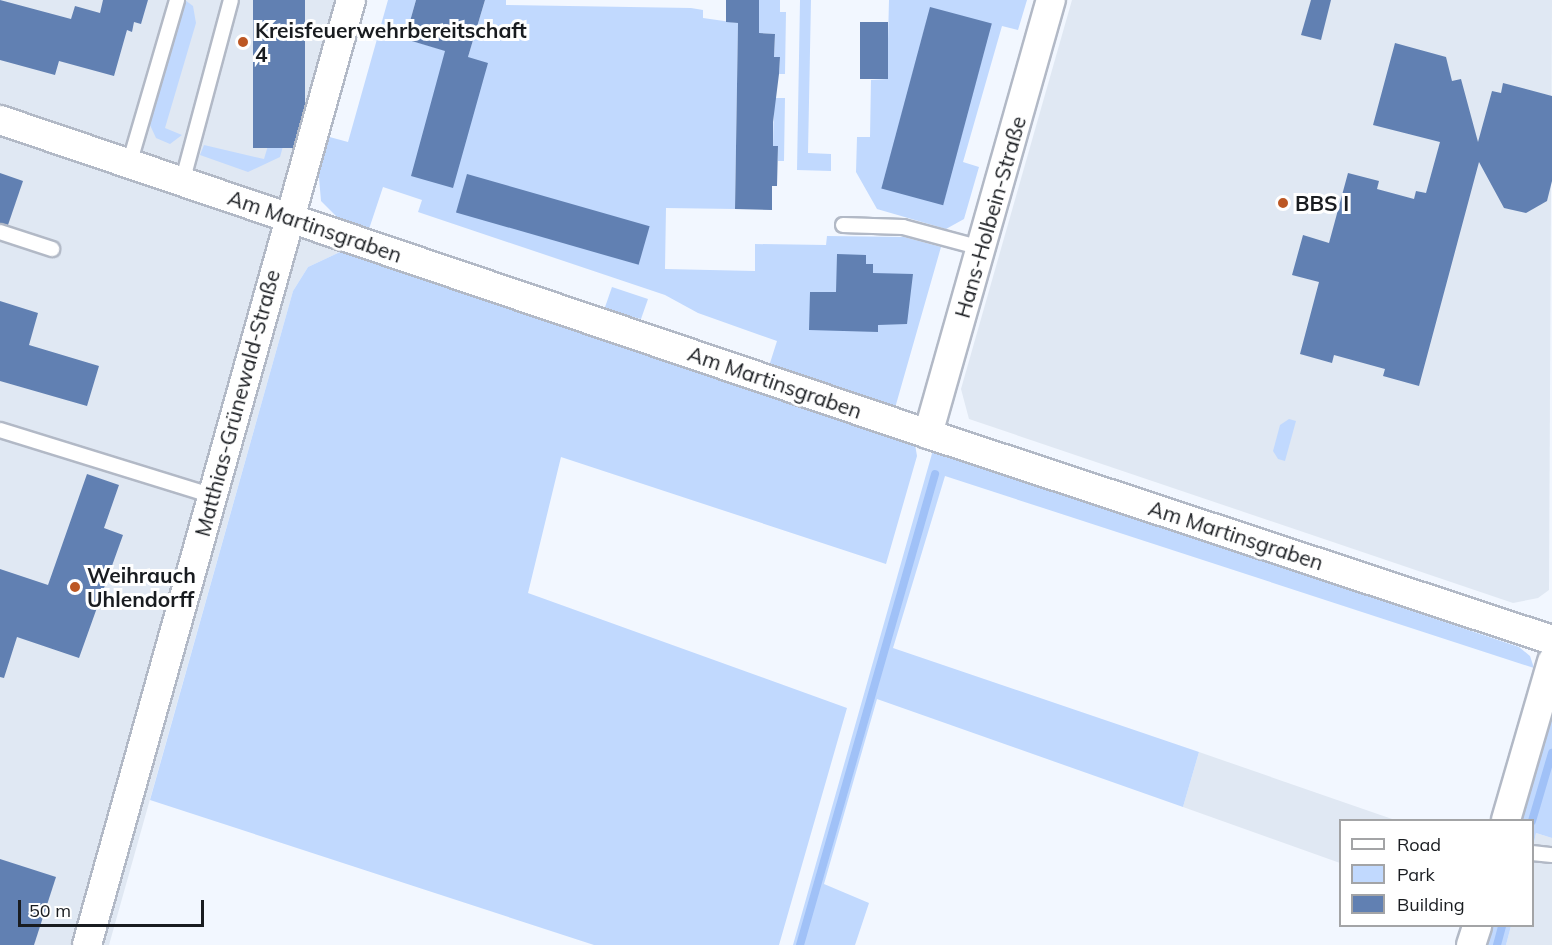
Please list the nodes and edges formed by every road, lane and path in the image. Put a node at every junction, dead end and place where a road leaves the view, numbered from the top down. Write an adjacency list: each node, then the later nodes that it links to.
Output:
1 (177, 0): 6 (lane)
2 (351, 0): 8 (street, Matthias-Grünewald-Straße)
3 (1052, 0): 11 (street, Hans-Holbein-Straße)
4 (228, 1): 7 (lane)
5 (0, 120): 6 (street, Am Martinsgraben)
6 (130, 161): 7 (street, Am Martinsgraben)
7 (183, 179): 8 (street, Am Martinsgraben)
8 (287, 218): 14 (street, Am Martinsgraben); 15 (street, Matthias-Grünewald-Straße)
9 (843, 225): 11 (lane)
10 (0, 232): 12 (lane)
11 (981, 248): 14 (street, Hans-Holbein-Straße)
12 (52, 249)
13 (0, 430): 15 (lane)
14 (928, 434): 16 (street, Am Martinsgraben)
15 (213, 496): 22 (street, Matthias-Grünewald-Straße)
16 (1552, 640)
17 (1552, 662): 18 (street)
18 (1506, 819)
19 (1534, 853): 20 (lane)
20 (1552, 855)
21 (1477, 927): 23 (street)
22 (87, 945)
23 (1471, 945)

